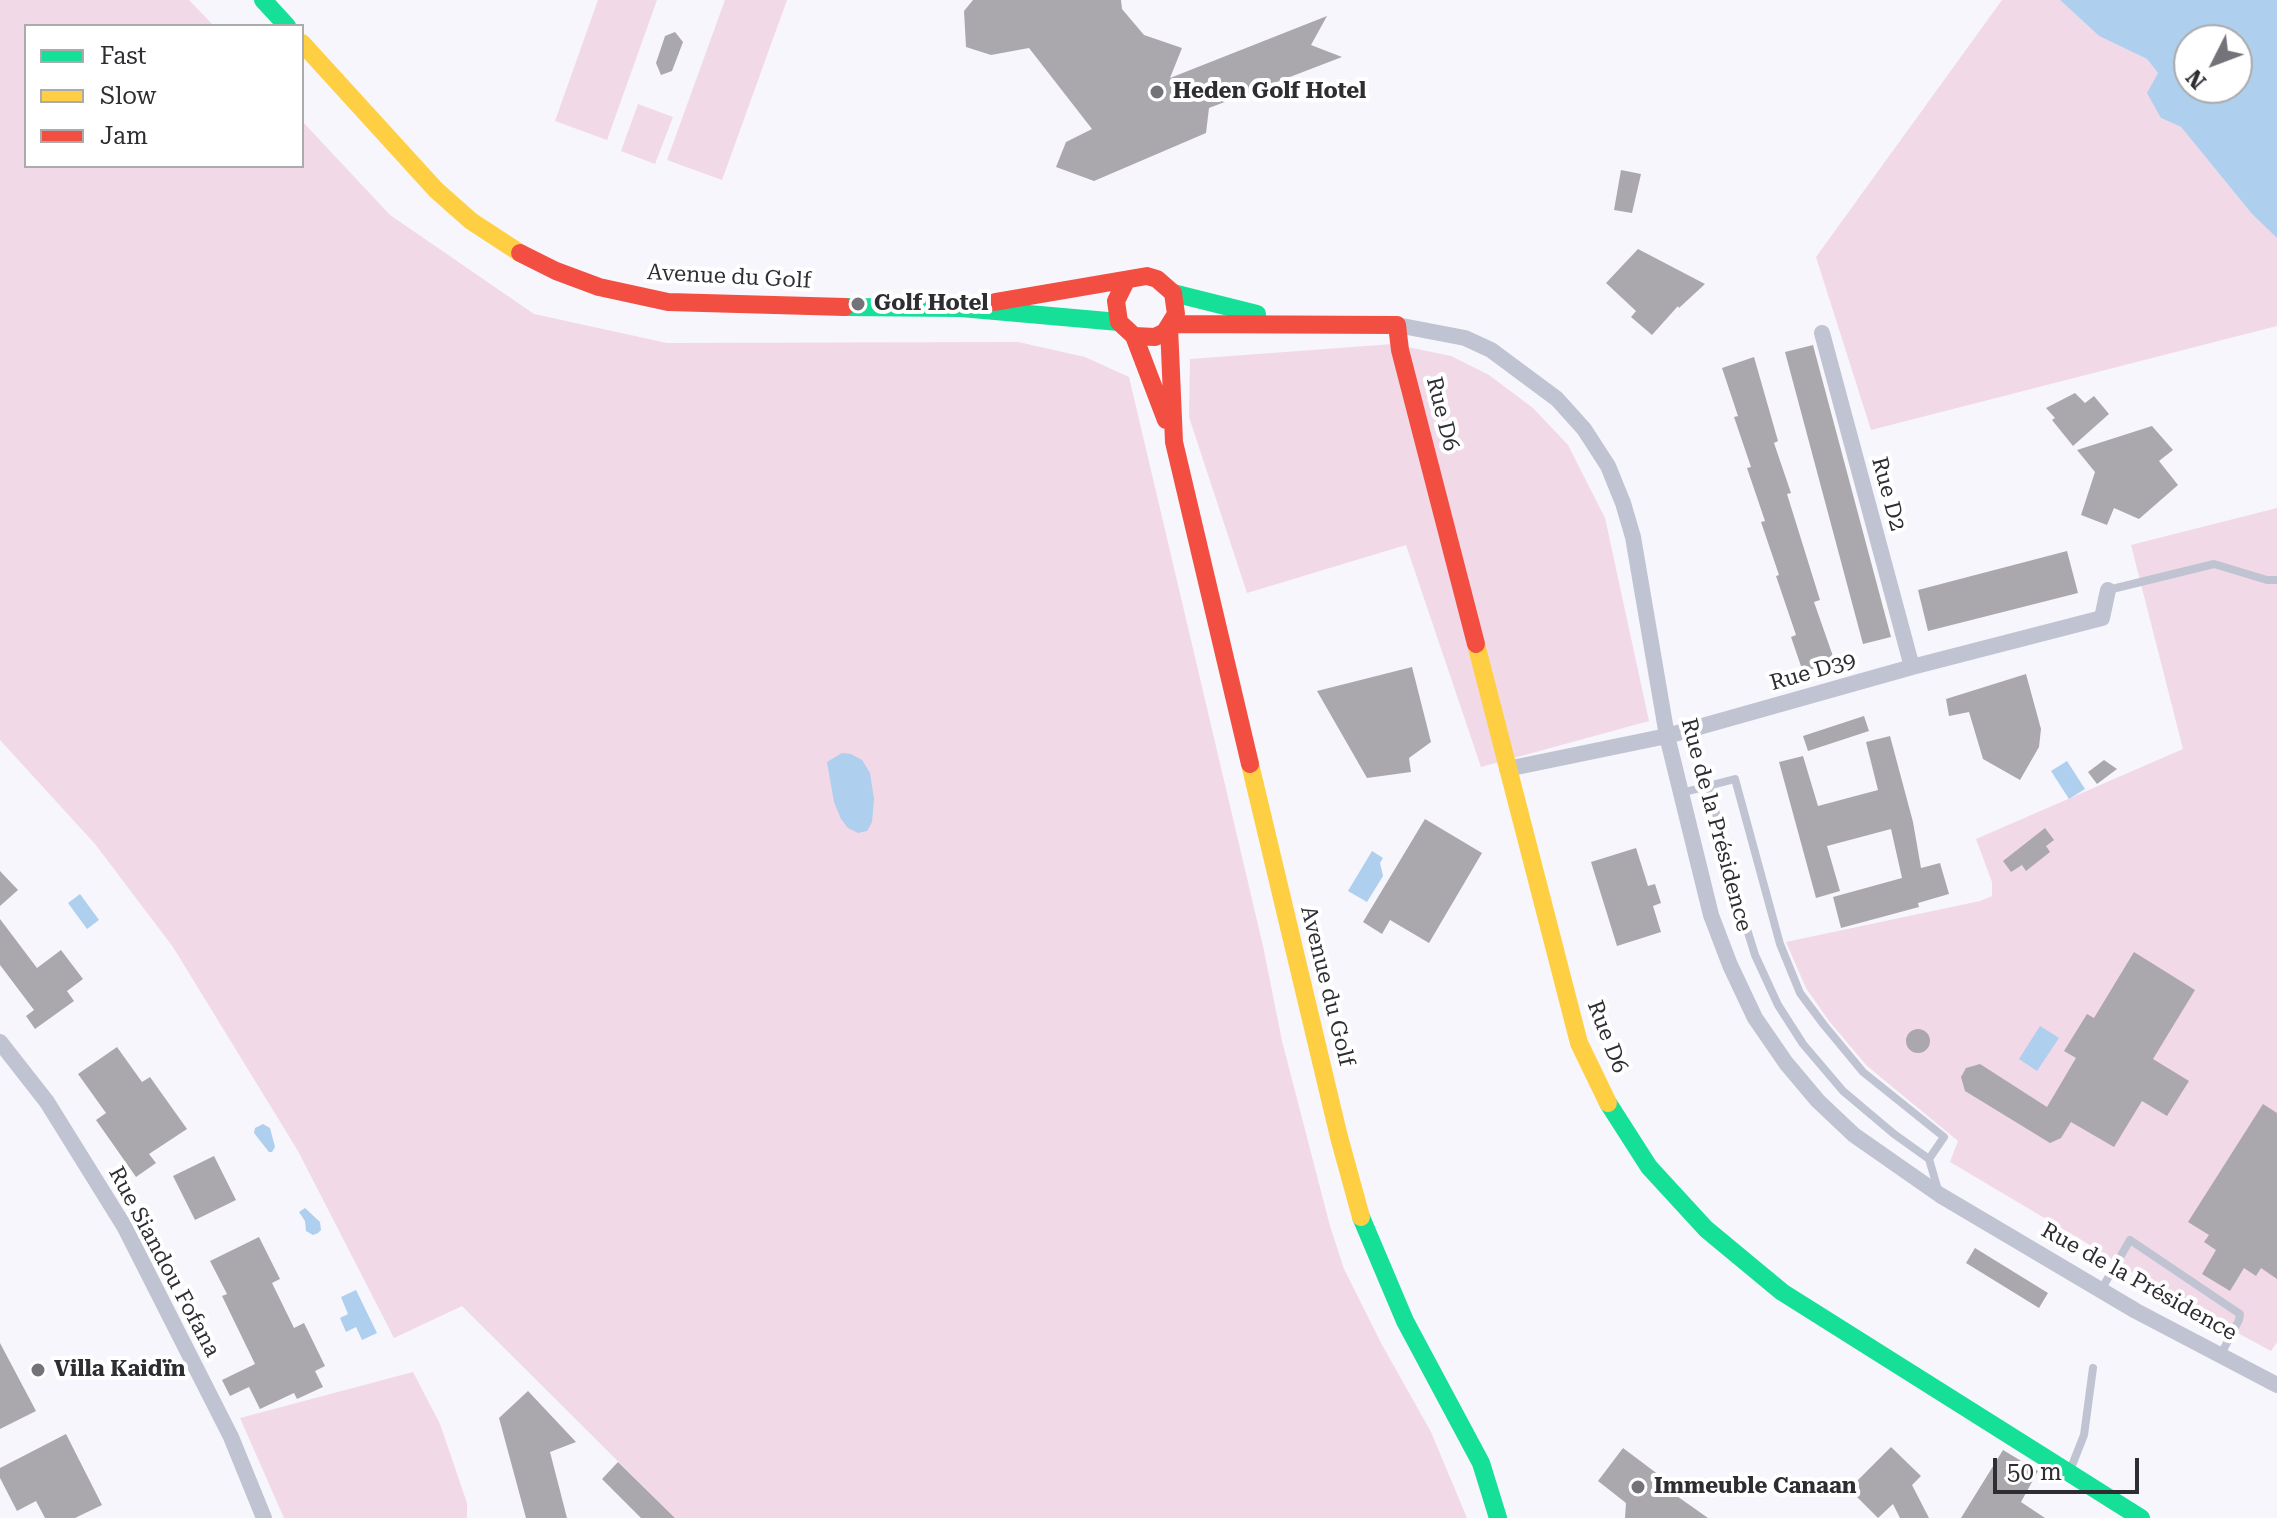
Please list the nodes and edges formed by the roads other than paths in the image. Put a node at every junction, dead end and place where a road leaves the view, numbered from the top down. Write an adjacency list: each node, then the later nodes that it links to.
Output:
1 (263, 0): 2 (main road)
2 (285, 24)
3 (304, 45): 6 (main road, Avenue du Golf)
4 (1126, 281): 5 (main road, Avenue du Golf); 6 (main road, Avenue du Golf); 7 (main road)
5 (1173, 293): 8 (main road, Rue de la Présidence); 9 (main road, Avenue du Golf)
6 (961, 308): 7 (main road, Avenue du Golf)
7 (1119, 322): 12 (main road, Avenue du Golf)
8 (1291, 323): 9 (main road, Rue de la Présidence); 10 (main road, Rue de la Présidence)
9 (1170, 325): 12 (main road); 13 (main road, Avenue du Golf)
10 (1397, 325): 17 (street, Rue de la Présidence); 18 (main road, Rue D6)
11 (1822, 333): 16 (street, Rue D2)
12 (1134, 336): 13 (main road, Avenue du Golf)
13 (1174, 442): 30 (main road, Avenue du Golf)
14 (2277, 580): 15 (lane)
15 (2108, 590): 16 (street, Rue D39)
16 (1912, 667): 17 (street, Rue D39)
17 (1667, 736): 18 (street, Rue D39); 20 (street, Rue de la Présidence)
18 (1507, 769): 28 (main road, Rue D6)
19 (1709, 786): 20 (lane); 22 (lane); 22 (lane)
20 (1681, 793): 23 (street, Rue de la Présidence)
21 (0, 1042): 29 (street, Rue Siandou Fofana)
22 (1929, 1159): 23 (lane)
23 (1940, 1195): 24 (street, Rue de la Présidence)
24 (2101, 1290): 25 (street, Rue de la Présidence); 25 (lane)
25 (2220, 1356): 27 (street, Rue de la Présidence)
26 (2093, 1368): 28 (lane)
27 (2277, 1385)
28 (2069, 1473): 31 (main road, Rue D6)
29 (264, 1518)
30 (1498, 1518)
31 (2141, 1518)

